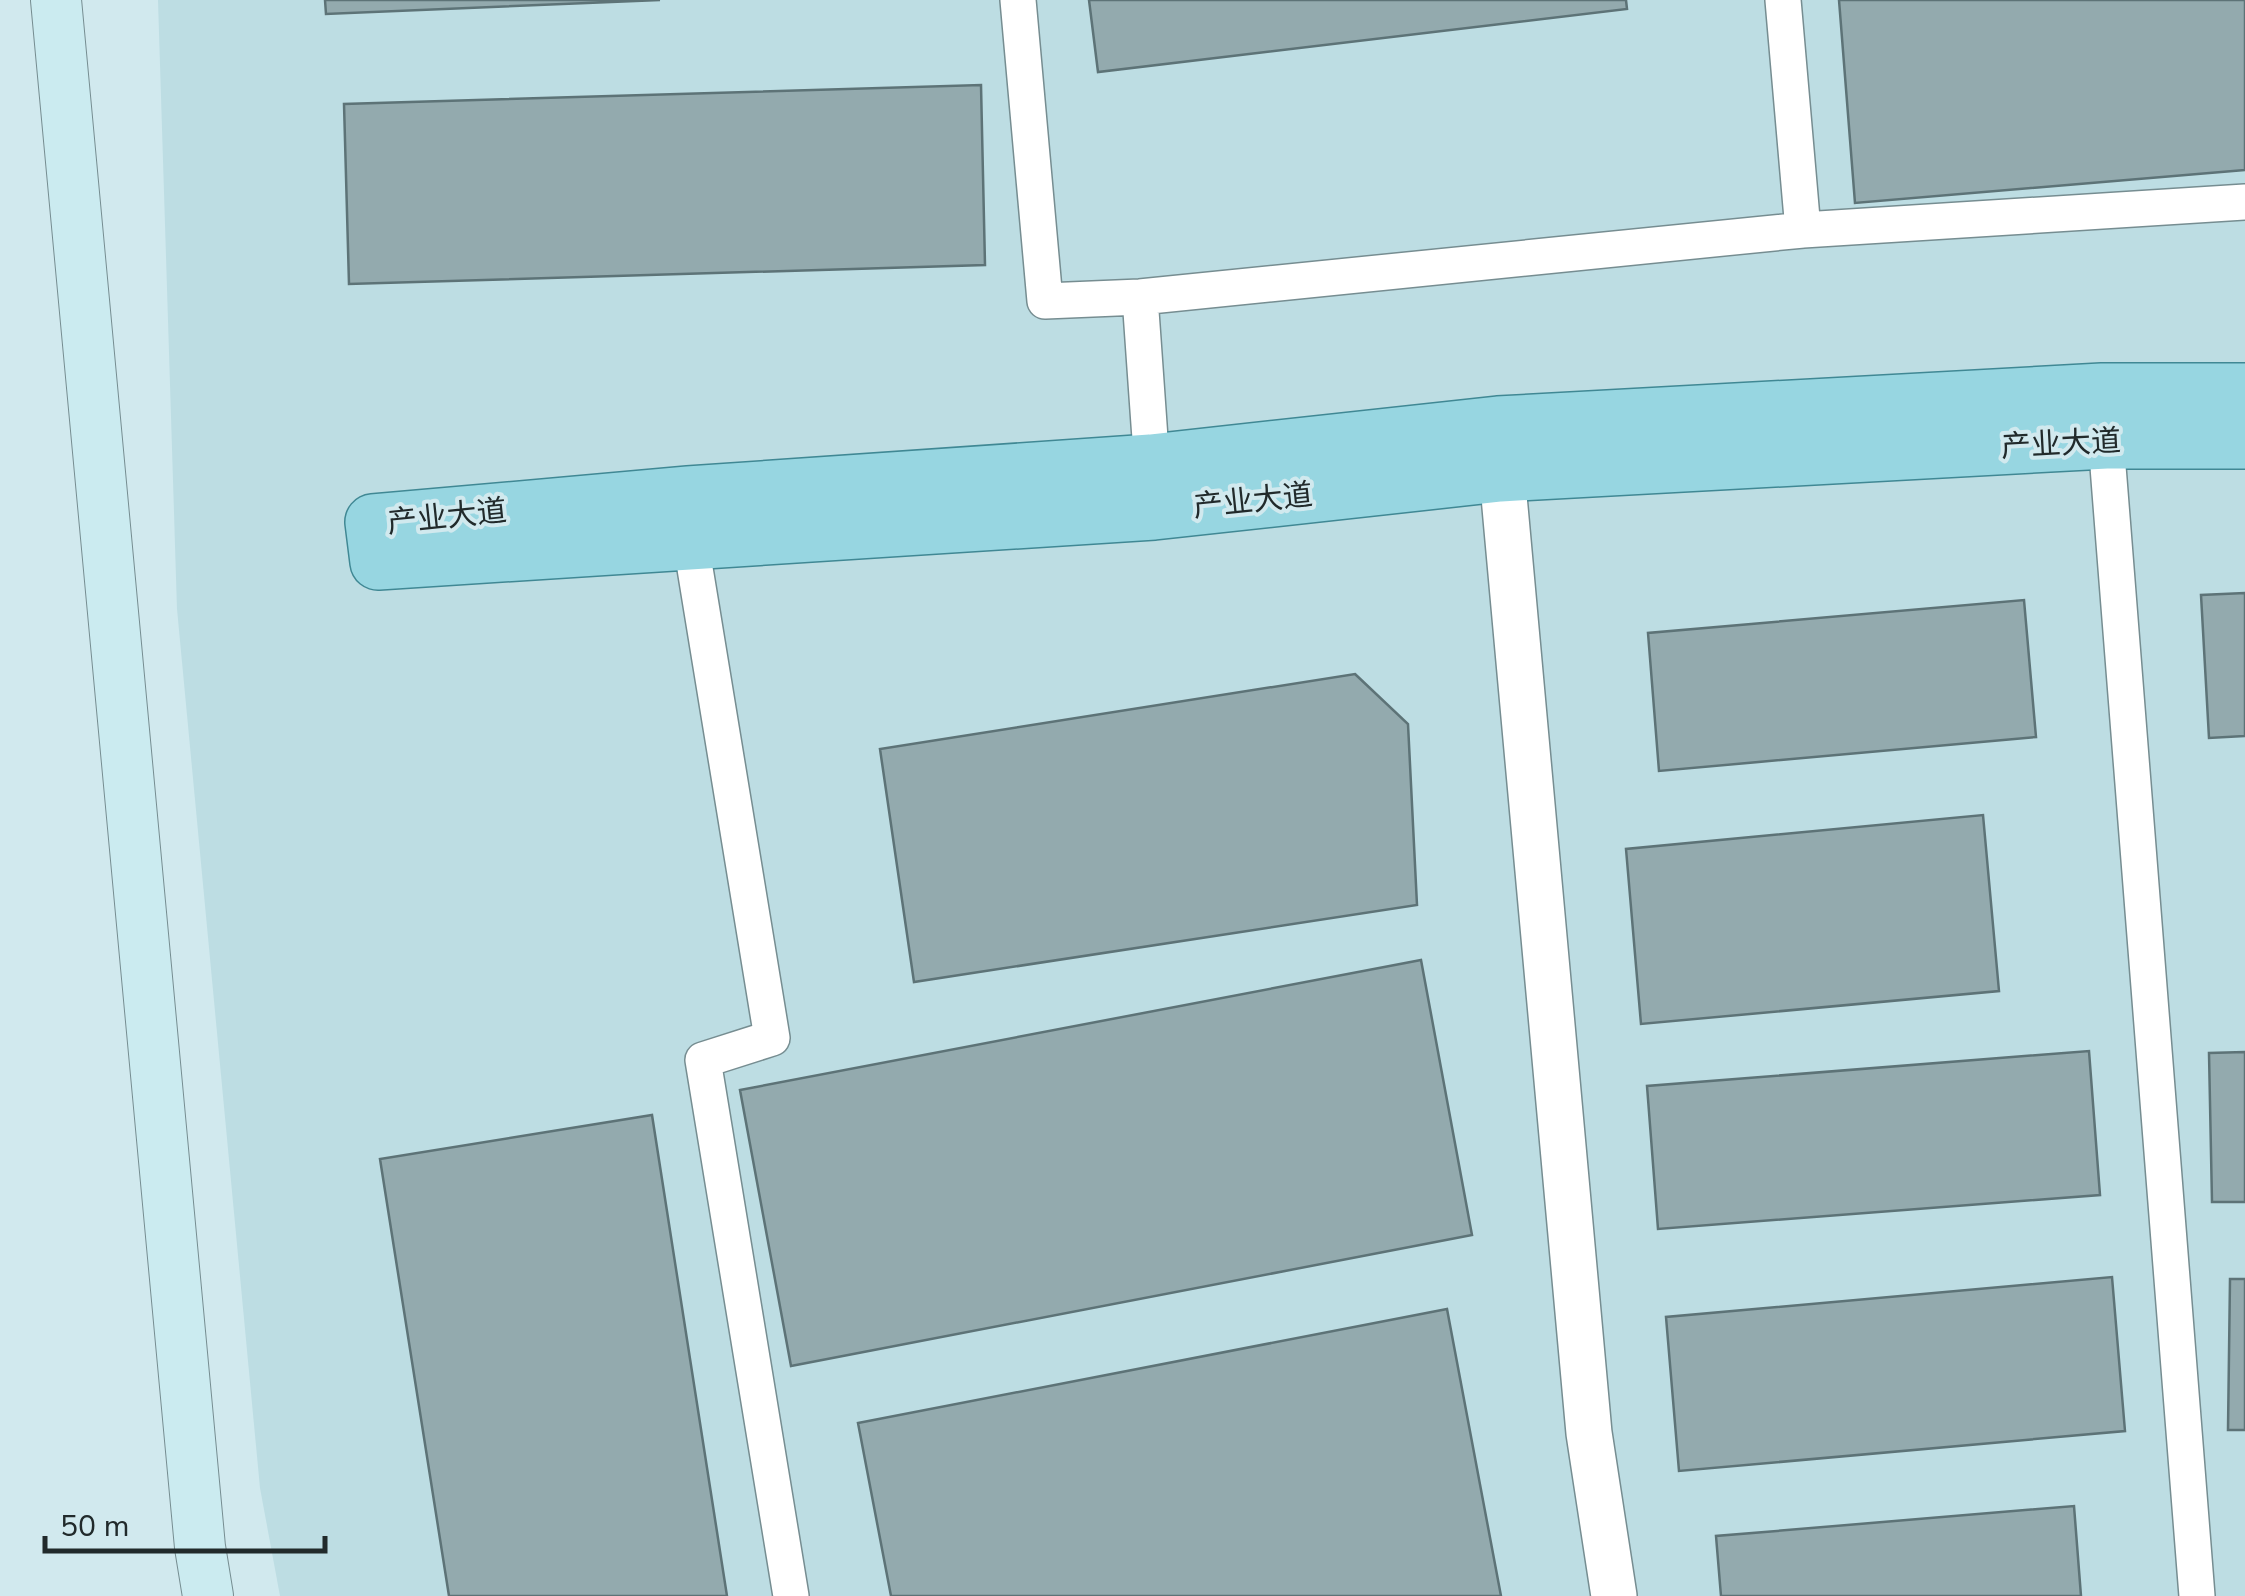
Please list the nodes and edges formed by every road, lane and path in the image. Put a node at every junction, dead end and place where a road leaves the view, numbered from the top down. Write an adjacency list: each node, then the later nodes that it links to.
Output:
1 (56, 0): 13 (main road)
2 (1018, 0): 6 (street)
3 (1783, 0): 5 (street)
4 (2245, 202): 5 (street)
5 (1803, 230): 6 (street)
6 (1140, 298): 11 (street)
7 (2245, 391): 10 (main road, 产业大道)
8 (2245, 440): 9 (main road, 产业大道)
9 (2106, 441): 10 (main road, 产业大道); 16 (street)
10 (1499, 449): 11 (main road, 产业大道); 15 (street)
11 (1153, 487): 12 (main road, 产业大道); 12 (main road, 产业大道)
12 (691, 544): 14 (street)
13 (208, 1596)
14 (791, 1596)
15 (1614, 1596)
16 (2197, 1596)

